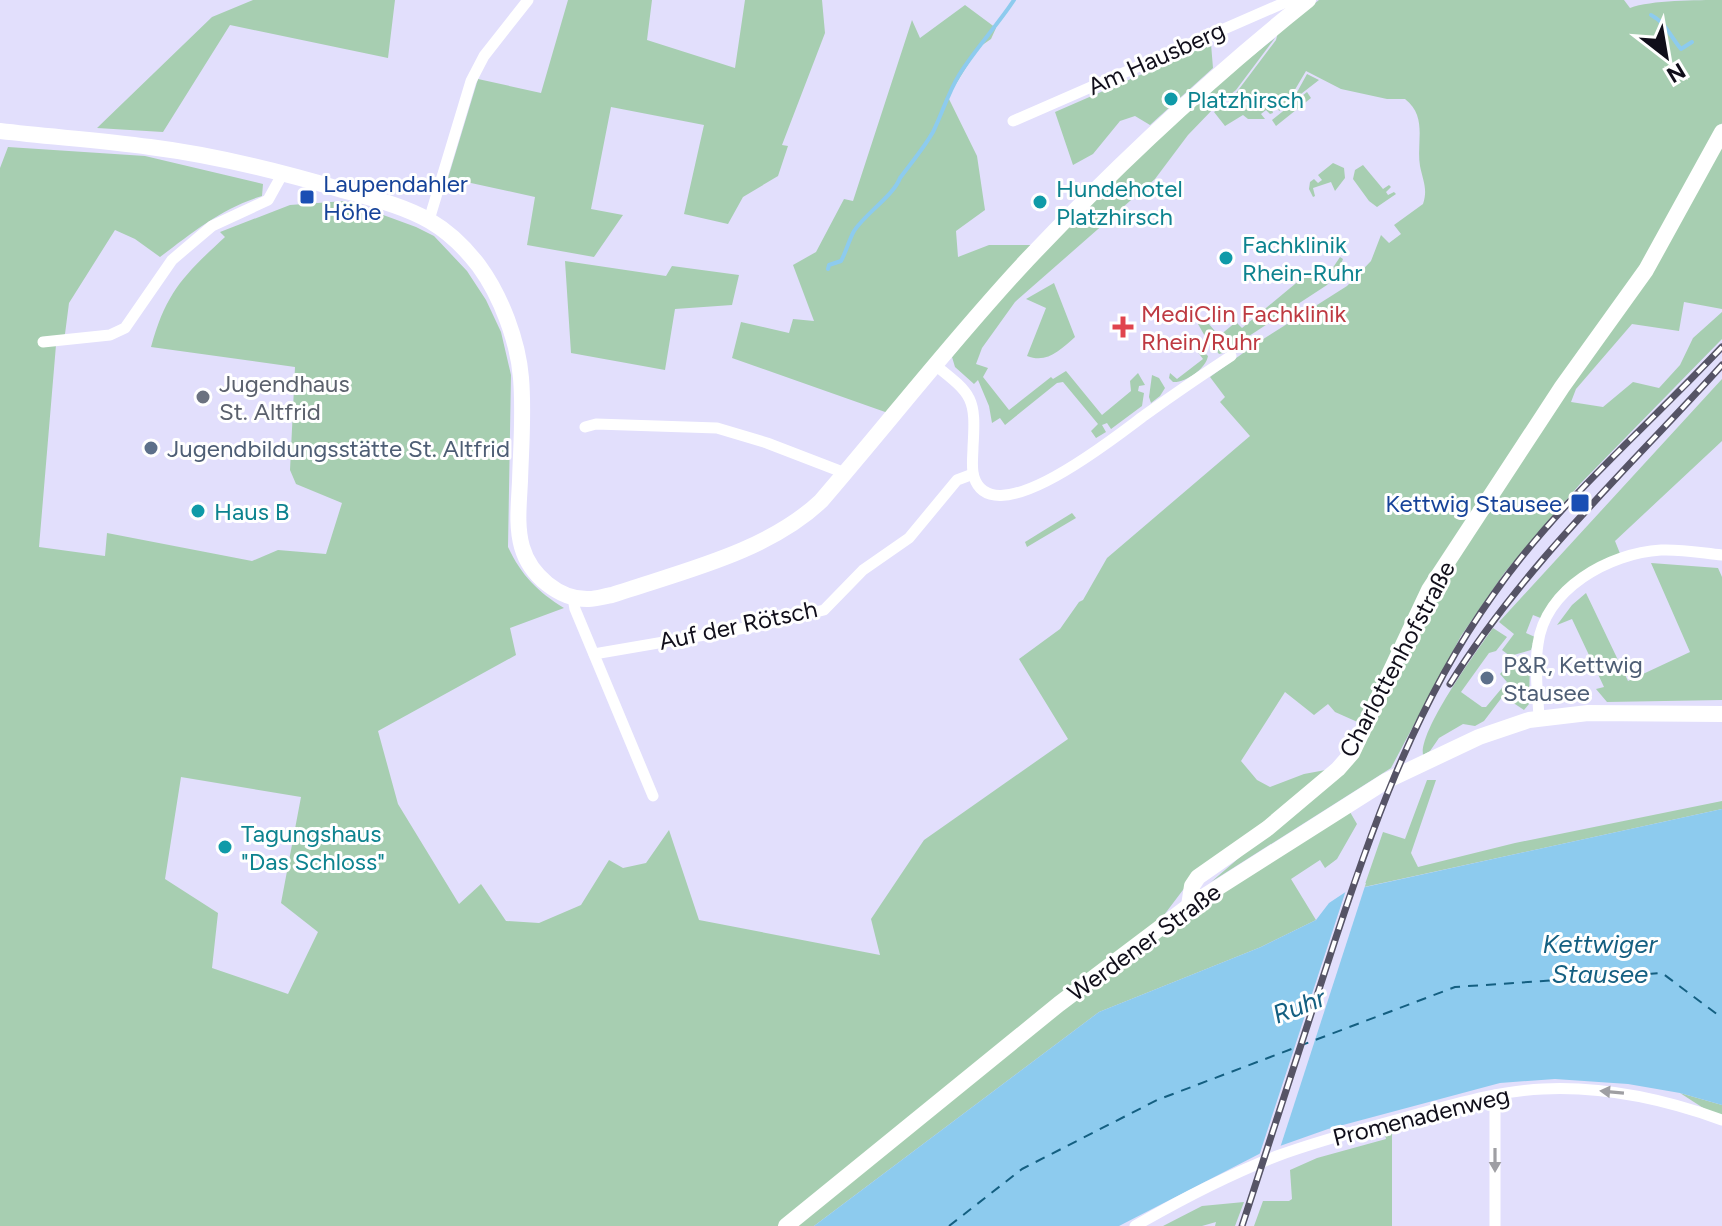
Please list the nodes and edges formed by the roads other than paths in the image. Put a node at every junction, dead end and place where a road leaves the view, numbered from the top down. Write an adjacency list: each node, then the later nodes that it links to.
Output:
1 (528, 0): 7 (street)
2 (1304, 3): 3 (street, Am Hausberg); 10 (main road)
3 (1013, 121)
4 (0, 131): 6 (main road)
5 (1722, 132): 20 (main road, Charlottenhofstraße)
6 (283, 173): 7 (main road); 8 (street)
7 (429, 220): 15 (main road)
8 (43, 342)
9 (1231, 356): 13 (street)
10 (935, 365): 12 (main road); 13 (street)
11 (585, 427): 12 (street)
12 (845, 473): 15 (main road)
13 (973, 474): 16 (street, Auf der Rötsch)
14 (1722, 555): 18 (street)
15 (573, 598): 16 (street)
16 (594, 654): 19 (street)
17 (1722, 714): 18 (main road, Werdener Straße)
18 (1539, 718): 20 (main road, Werdener Straße)
19 (653, 796)
20 (1189, 906): 23 (main road, Werdener Straße)
21 (1495, 1095): 22 (street, Promenadenweg, one-way to 21); 24 (street, Promenadenweg); 25 (street, one-way to 25)
22 (1722, 1120)
23 (786, 1226)
24 (1135, 1226)
25 (1495, 1226)

